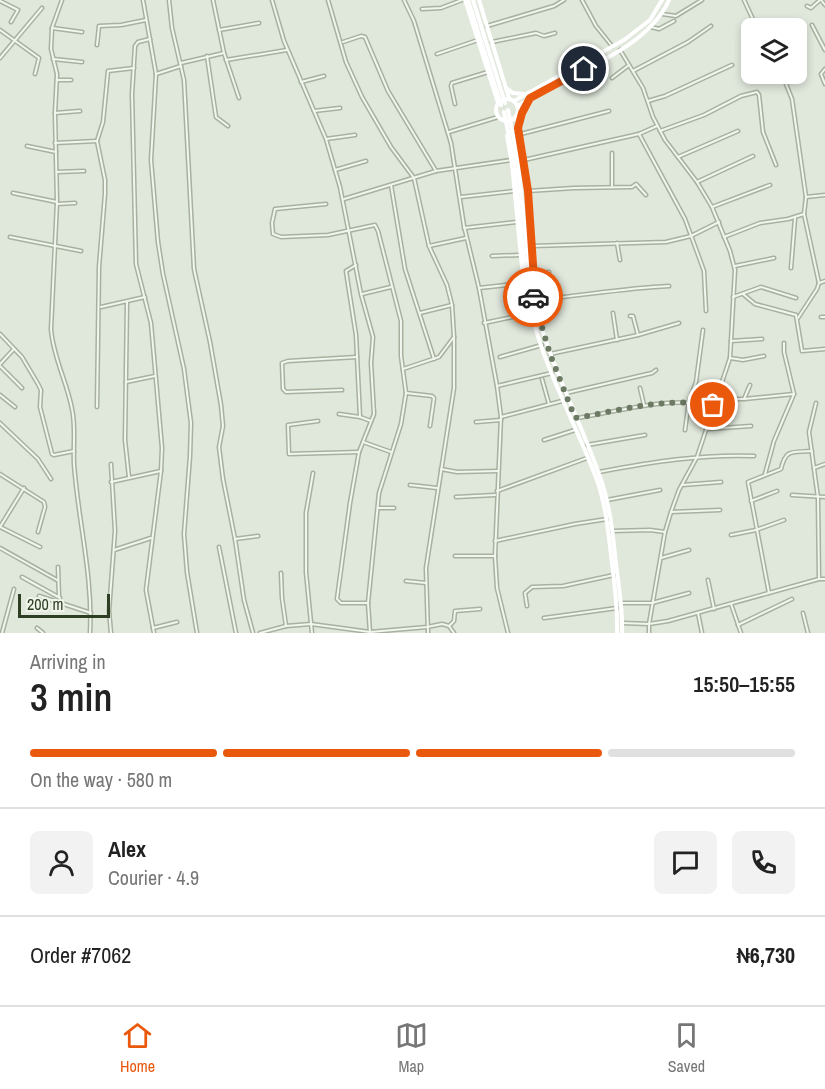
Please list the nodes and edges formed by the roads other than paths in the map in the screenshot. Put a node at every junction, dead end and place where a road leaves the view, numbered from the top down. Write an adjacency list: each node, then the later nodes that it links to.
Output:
1 (62, 0): 33 (street)
2 (143, 0): 25 (street)
3 (170, 0): 55 (street)
4 (213, 0): 35 (street)
5 (272, 0): 45 (street)
6 (329, 0): 42 (street)
7 (405, 0): 93 (street)
8 (465, 0): 22 (street); 39 (main road); 154 (main road, bridge)
9 (473, 0): 154 (main road, bridge)
10 (479, 0): 30 (main road)
11 (564, 0): 30 (street)
12 (582, 0): 44 (street)
13 (662, 0): 44 (main road)
14 (669, 0): 23 (main road)
15 (702, 0): 23 (street)
16 (744, 0): 24 (street)
17 (821, 0): 19 (street); 20 (street)
18 (0, 1): 27 (street)
19 (825, 5)
20 (807, 6)
21 (42, 8): 40 (street)
22 (422, 9)
23 (662, 14): 32 (main road)
24 (752, 18)
25 (146, 20): 38 (street); 43 (street)
26 (674, 21): 32 (street)
27 (11, 22)
28 (259, 23): 35 (street)
29 (812, 25): 47 (street)
30 (487, 26): 41 (main road)
31 (711, 26): 60 (street)
32 (651, 27): 46 (main road)
33 (52, 28): 36 (street); 52 (street)
34 (0, 30): 40 (street)
35 (219, 30): 48 (street)
36 (82, 32)
37 (555, 33): 41 (street)
38 (150, 38): 58 (street); 63 (street)
39 (478, 40): 49 (street); 61 (main road)
40 (13, 41): 51 (street); 62 (street)
41 (492, 42): 71 (main road)
42 (342, 43): 113 (street); 115 (street)
43 (97, 45)
44 (612, 46): 72 (main road)
45 (287, 50): 53 (street); 68 (street)
46 (620, 50): 56 (street); 75 (main road)
47 (825, 50)
48 (224, 53): 50 (street); 53 (street)
49 (437, 54)
50 (207, 56): 55 (street); 88 (street)
51 (0, 58)
52 (53, 59): 54 (street); 66 (street)
53 (226, 60): 73 (street)
54 (82, 62)
55 (181, 64): 63 (street); 288 (street)
56 (629, 65): 60 (street); 65 (street)
57 (732, 65): 76 (street)
58 (134, 68): 99 (street); 164 (street)
59 (825, 69): 70 (street)
60 (632, 71): 76 (street)
61 (488, 72): 77 (main road); 78 (street)
62 (35, 74)
63 (156, 74): 343 (street)
64 (324, 76): 68 (street)
65 (612, 78)
66 (57, 80): 67 (street); 84 (street)
67 (71, 80)
68 (300, 82): 82 (street)
69 (786, 84): 125 (street)
70 (825, 84)
71 (506, 88): 72 (main road); 74 (main road)
72 (523, 95): 74 (main road)
73 (239, 98)
74 (511, 100): 77 (main road); 79 (main road)
75 (528, 100): 79 (main road); 90 (main road)
76 (648, 101): 89 (street)
77 (498, 103): 85 (main road)
78 (455, 104)
79 (518, 106): 86 (main road)
80 (340, 108): 82 (street)
81 (80, 111): 84 (street)
82 (314, 111): 98 (street)
83 (609, 111): 96 (street)
84 (55, 113): 100 (street)
85 (498, 117): 87 (main road); 93 (street)
86 (516, 117): 87 (main road); 90 (main road)
87 (504, 121): 97 (main road)
88 (228, 126)
89 (657, 126): 92 (street); 94 (street)
90 (518, 128): 96 (main road)
91 (738, 130): 105 (street)
92 (660, 131): 105 (street); 109 (street)
93 (448, 132): 110 (street)
94 (639, 134): 107 (street); 138 (street)
95 (355, 135): 98 (street)
96 (519, 135): 97 (street); 107 (main road)
97 (507, 137): 106 (main road)
98 (326, 139): 111 (street)
99 (97, 141): 100 (street); 170 (street)
100 (55, 143): 102 (street)
101 (27, 146): 102 (street)
102 (56, 152): 114 (street)
103 (612, 153): 118 (street)
104 (753, 156): 116 (street)
105 (677, 157): 116 (street)
106 (511, 160): 110 (street); 120 (main road)
107 (524, 160): 121 (main road)
108 (366, 161): 111 (street)
109 (776, 165)
110 (456, 169): 113 (street); 126 (street)
111 (335, 170): 127 (street)
112 (84, 171): 114 (street)
113 (436, 171): 115 (street)
114 (57, 172): 128 (street)
115 (414, 178): 117 (street); 144 (street)
116 (697, 182): 131 (street)
117 (391, 185): 127 (street); 172 (street)
118 (612, 186): 121 (street); 123 (street)
119 (770, 186): 131 (street)
120 (514, 191): 126 (street); 134 (main road)
121 (528, 191): 145 (main road)
122 (13, 193): 128 (street)
123 (646, 195)
124 (825, 195): 125 (street)
125 (806, 197): 132 (street)
126 (460, 198): 136 (street)
127 (344, 199): 137 (street)
128 (56, 203): 129 (street); 143 (street)
129 (75, 203)
130 (326, 204): 137 (street)
131 (712, 207): 135 (street)
132 (804, 214): 133 (street); 158 (street)
133 (795, 218): 140 (street); 153 (street)
134 (517, 222): 136 (street); 147 (main road)
135 (719, 222): 138 (street); 140 (street)
136 (464, 228): 141 (street)
137 (348, 230): 151 (street); 160 (street)
138 (691, 236): 142 (street); 171 (street)
139 (10, 237): 143 (street)
140 (724, 237): 152 (street)
141 (466, 238): 144 (street); 161 (street)
142 (617, 243): 145 (street); 150 (street)
143 (54, 246): 146 (street); 239 (street)
144 (429, 246): 169 (street)
145 (532, 246): 154 (main road)
146 (81, 251)
147 (520, 255): 148 (street); 157 (main road)
148 (492, 256)
149 (774, 258): 152 (street)
150 (620, 260)
151 (356, 265): 162 (street); 192 (street)
152 (734, 266): 165 (street)
153 (791, 268)
154 (529, 272): 155 (street); 157 (main road); 167 (main road)
155 (549, 272)
156 (825, 281): 158 (street)
157 (525, 282): 161 (street); 173 (main road)
158 (819, 283): 176 (street)
159 (669, 286): 167 (street)
160 (391, 287): 162 (street); 197 (street)
161 (478, 288): 177 (street)
162 (361, 294): 226 (street)
163 (744, 294): 165 (street); 166 (street); 176 (street)
164 (145, 297): 168 (street); 200 (street)
165 (733, 297): 185 (street)
166 (796, 297)
167 (534, 300): 190 (main road)
168 (127, 302): 170 (street); 202 (street)
169 (452, 304): 172 (street); 182 (street)
170 (100, 308): 221 (street)
171 (706, 311)
172 (420, 313): 195 (street)
173 (531, 313): 177 (street); 187 (main road)
174 (613, 313): 184 (street)
175 (630, 316): 181 (street)
176 (798, 318): 189 (street)
177 (484, 323): 204 (street)
178 (679, 323): 181 (street)
179 (703, 330): 215 (street)
180 (0, 334): 188 (street)
181 (638, 335): 184 (street)
182 (454, 337): 195 (street); 249 (street)
183 (762, 339): 185 (street)
184 (617, 340): 190 (street)
185 (731, 341): 194 (street)
186 (784, 343): 210 (street)
187 (542, 345): 193 (street); 199 (main road)
188 (15, 349): 196 (street); 239 (street)
189 (825, 349)
190 (550, 354): 209 (main road)
191 (764, 356): 194 (street)
192 (357, 357): 207 (street); 223 (street)
193 (500, 357)
194 (730, 358): 212 (street)
195 (434, 359): 197 (street)
196 (0, 365): 205 (street)
197 (402, 369): 208 (street)
198 (656, 370): 209 (street)
199 (552, 373): 204 (street); 214 (main road)
200 (155, 376): 202 (street); 250 (street)
201 (542, 379): 217 (street)
202 (126, 382): 256 (street)
203 (750, 385): 213 (street)
204 (497, 386): 224 (street)
205 (22, 387)
206 (640, 388): 218 (street)
207 (342, 390)
208 (406, 393): 230 (street); 242 (street)
209 (566, 393): 225 (main road)
210 (794, 394): 213 (street); 255 (street)
211 (0, 395): 220 (street)
212 (716, 399): 213 (street); 219 (street)
213 (744, 399)
214 (563, 401): 217 (street); 233 (main road)
215 (689, 401): 218 (street); 219 (street); 234 (street)
216 (816, 403): 240 (street)
217 (549, 405): 224 (street)
218 (644, 405): 225 (street)
219 (713, 405): 232 (street)
220 (15, 407)
221 (97, 407)
222 (339, 414): 223 (street)
223 (360, 417): 226 (street)
224 (501, 418): 228 (street); 251 (street)
225 (575, 418): 238 (main road)
226 (371, 421): 237 (street)
227 (318, 422): 241 (street)
228 (476, 422)
229 (0, 423): 257 (street)
230 (430, 426)
231 (751, 426): 232 (street)
232 (706, 429): 244 (street)
233 (575, 430): 236 (street); 245 (main road)
234 (685, 430)
235 (645, 435): 238 (street)
236 (544, 440)
237 (363, 442): 241 (street); 242 (street)
238 (587, 445): 252 (main road)
239 (74, 451): 323 (street)
240 (812, 451): 248 (street); 255 (street)
241 (359, 452): 314 (street)
242 (391, 452): 274 (street)
243 (754, 456): 244 (street)
244 (697, 457): 252 (street); 261 (street)
245 (587, 458): 265 (street); 278 (main road)
246 (111, 464): 258 (street)
247 (825, 464): 248 (street)
248 (814, 468): 271 (street)
249 (440, 469): 251 (street); 263 (street)
250 (161, 471): 256 (street); 287 (street)
251 (498, 471): 265 (street)
252 (599, 472): 272 (main road)
253 (313, 473): 329 (street)
254 (0, 474): 262 (street)
255 (765, 474): 273 (street)
256 (129, 477): 258 (street)
257 (51, 479)
258 (111, 482): 293 (street)
259 (721, 482): 261 (street)
260 (410, 485): 263 (street)
261 (682, 485): 277 (street)
262 (24, 488): 280 (street); 283 (street)
263 (437, 488): 307 (street)
264 (660, 490): 272 (street)
265 (497, 491): 267 (street)
266 (777, 491): 273 (street)
267 (496, 495): 269 (street); 289 (street)
268 (792, 495): 271 (street)
269 (456, 497)
270 (825, 497): 271 (street)
271 (818, 498): 302 (street)
272 (607, 500): 282 (main road)
273 (751, 501): 281 (street)
274 (378, 508): 275 (street); 314 (street)
275 (394, 508)
276 (720, 510): 277 (street)
277 (671, 512): 284 (street)
278 (607, 519): 289 (street); 300 (main road)
279 (784, 520): 281 (street)
280 (0, 527): 290 (street)
281 (756, 530): 285 (street); 310 (street)
282 (612, 531): 284 (street); 315 (main road)
283 (38, 532)
284 (665, 532): 297 (street)
285 (731, 535)
286 (258, 536): 288 (street)
287 (151, 538): 293 (street); 336 (street)
288 (235, 539): 345 (street)
289 (495, 541): 296 (street)
290 (39, 547)
291 (0, 548): 304 (street)
292 (219, 548): 344 (street)
293 (114, 550): 341 (street)
294 (689, 550): 297 (street)
295 (455, 556): 296 (street)
296 (495, 556): 351 (street)
297 (660, 558): 316 (street)
298 (58, 567): 304 (street)
299 (281, 573): 332 (street)
300 (614, 575): 319 (street); 320 (main road)
301 (22, 577): 312 (street)
302 (819, 579): 303 (street); 310 (street)
303 (825, 579)
304 (57, 580): 312 (street)
305 (708, 580): 322 (street)
306 (406, 581): 307 (street)
307 (426, 583): 334 (street)
308 (14, 589): 338 (street)
309 (689, 593): 316 (street)
310 (769, 593): 318 (street)
311 (39, 596): 317 (street)
312 (60, 598): 317 (street)
313 (792, 599): 331 (street)
314 (368, 603): 348 (street)
315 (621, 603): 316 (street); 328 (main road)
316 (652, 603): 330 (street)
317 (61, 604): 323 (street)
318 (731, 604): 322 (street); 331 (street)
319 (527, 606)
320 (617, 608): 326 (street); 352 (main road)
321 (480, 609): 333 (street)
322 (714, 609): 324 (street)
323 (91, 613): 340 (street)
324 (698, 613): 330 (street); 355 (street)
325 (803, 613): 357 (street)
326 (544, 618)
327 (177, 622): 336 (street)
328 (622, 623): 330 (street); 353 (main road)
329 (311, 624): 332 (street); 347 (street); 348 (street)
330 (649, 624): 354 (street)
331 (738, 625): 356 (street)
332 (286, 626): 346 (street)
333 (449, 626): 334 (street); 350 (street)
334 (427, 627): 337 (street); 349 (street)
335 (37, 628): 339 (street)
336 (153, 628): 342 (street)
337 (387, 632): 348 (street)
338 (2, 633)
339 (43, 633)
340 (90, 633)
341 (111, 633)
342 (154, 633)
343 (197, 633)
344 (236, 633)
345 (253, 633)
346 (260, 633)
347 (312, 633)
348 (370, 633)
349 (428, 633)
350 (454, 633)
351 (508, 633)
352 (617, 633)
353 (622, 633)
354 (649, 633)
355 (702, 633)
356 (741, 633)
357 (808, 633)

